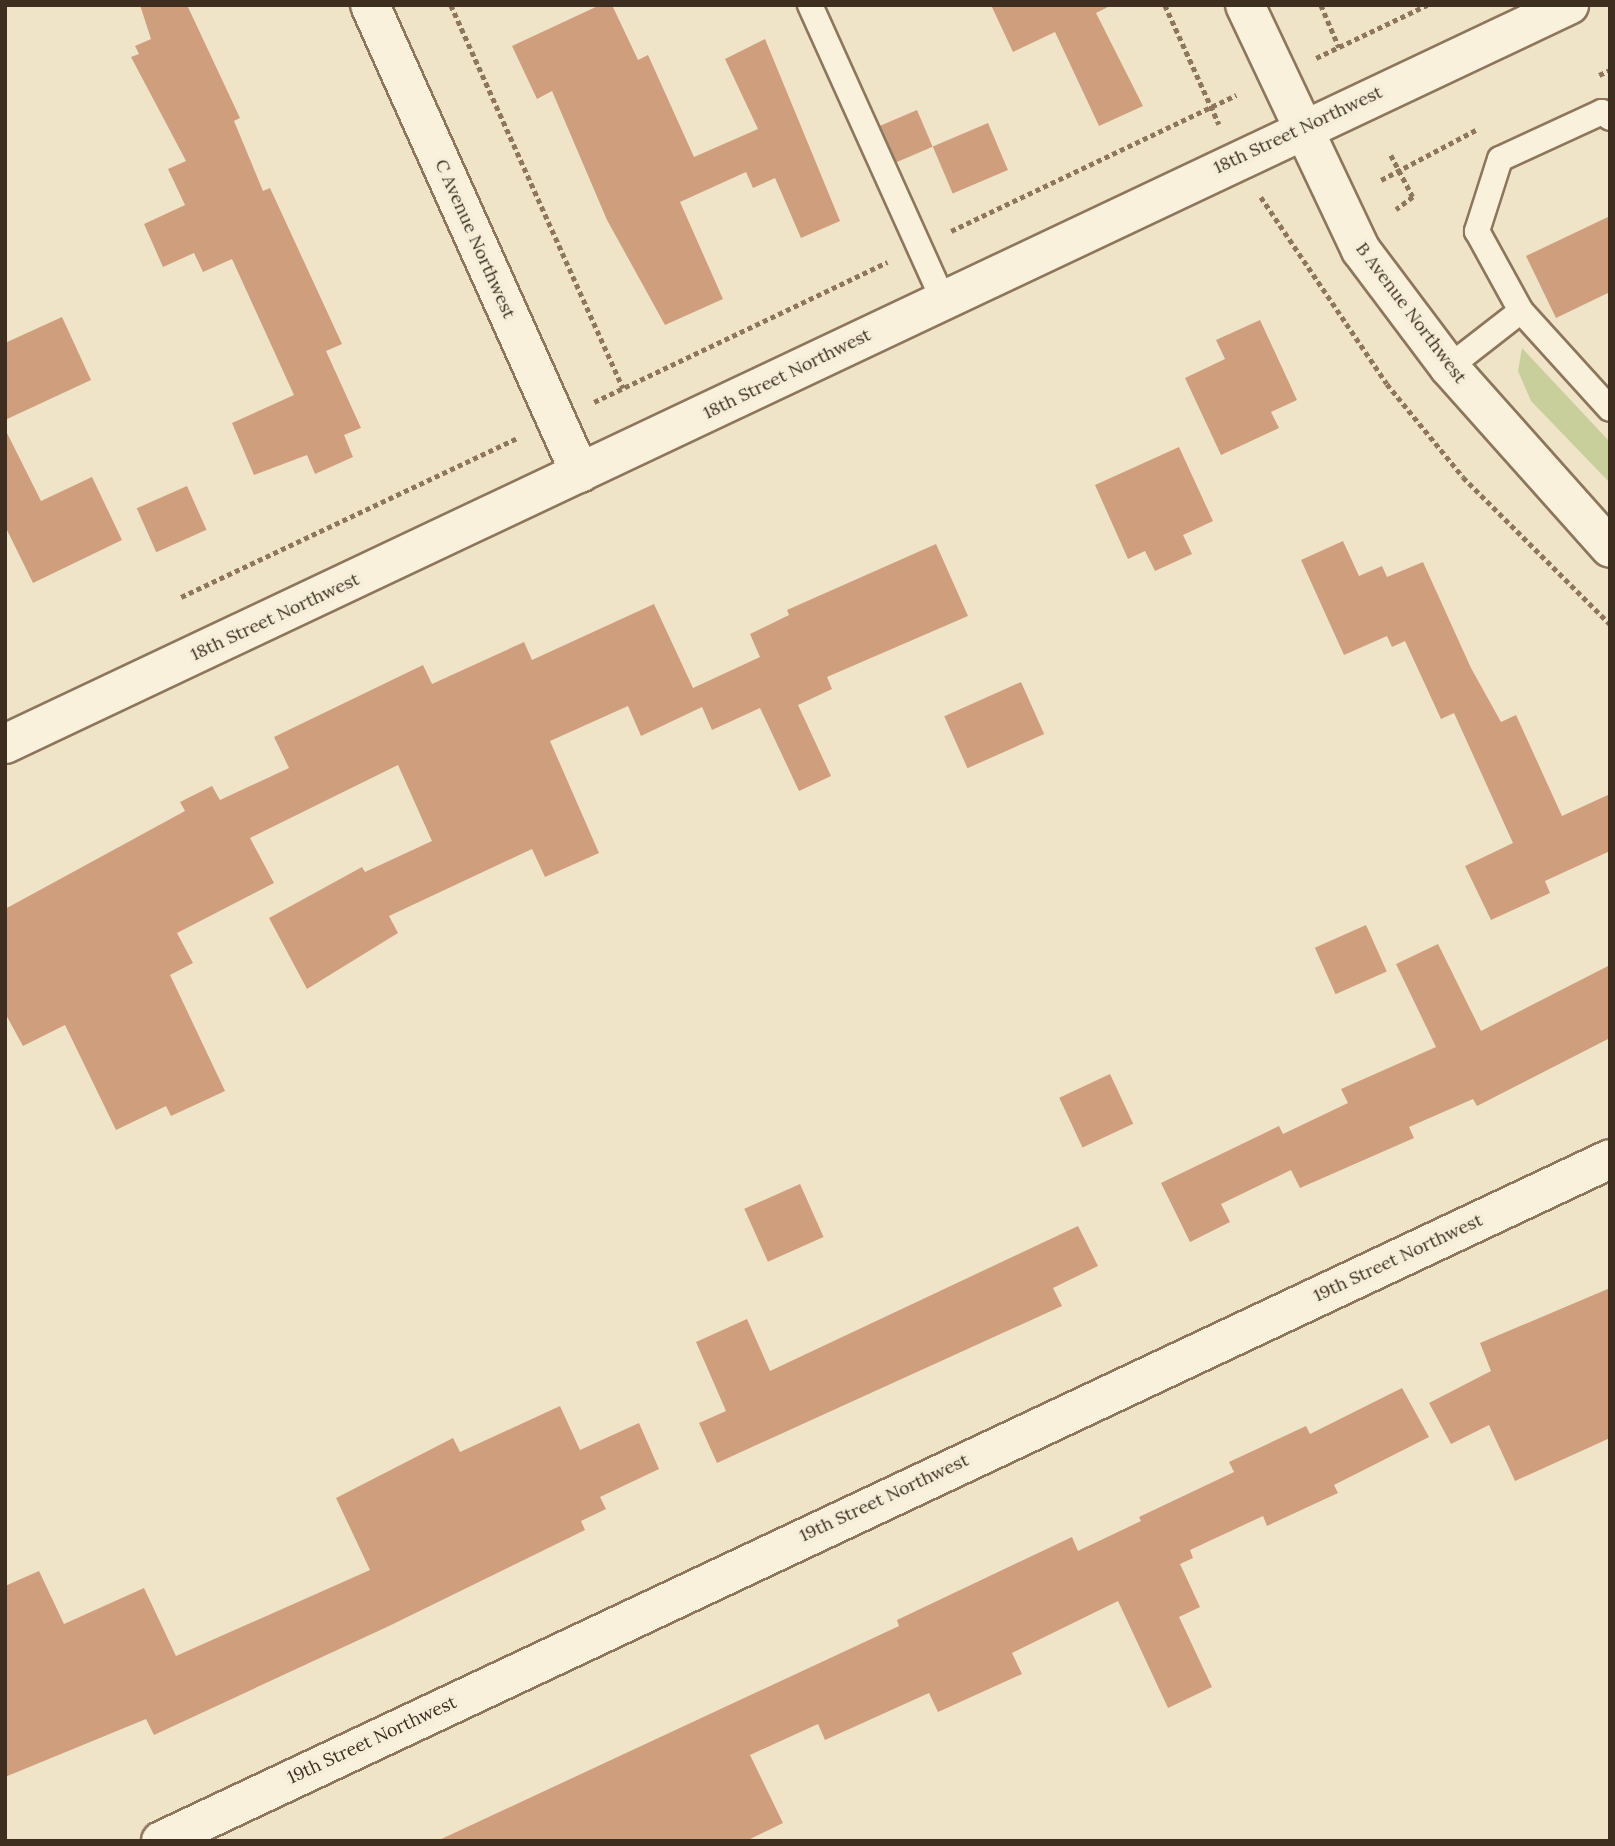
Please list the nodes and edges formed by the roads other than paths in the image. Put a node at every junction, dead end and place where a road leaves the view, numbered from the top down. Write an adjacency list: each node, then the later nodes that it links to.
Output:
1 (370, 5): 11 (street, C Avenue Northwest)
2 (810, 5): 7 (lane)
3 (1245, 5): 6 (street, B Avenue Northwest)
4 (1569, 5): 6 (street, 18th Street Northwest)
5 (1610, 118): 8 (lane)
6 (1300, 127): 7 (street, 18th Street Northwest); 9 (street, B Avenue Northwest)
7 (943, 299): 11 (street, 18th Street Northwest)
8 (1521, 311): 9 (lane); 10 (lane)
9 (1449, 367): 12 (street, B Avenue Northwest)
10 (1610, 409)
11 (580, 473): 13 (street, 18th Street Northwest)
12 (1610, 548)
13 (5, 744)
14 (1610, 1159): 15 (street, 19th Street Northwest)
15 (161, 1841)

